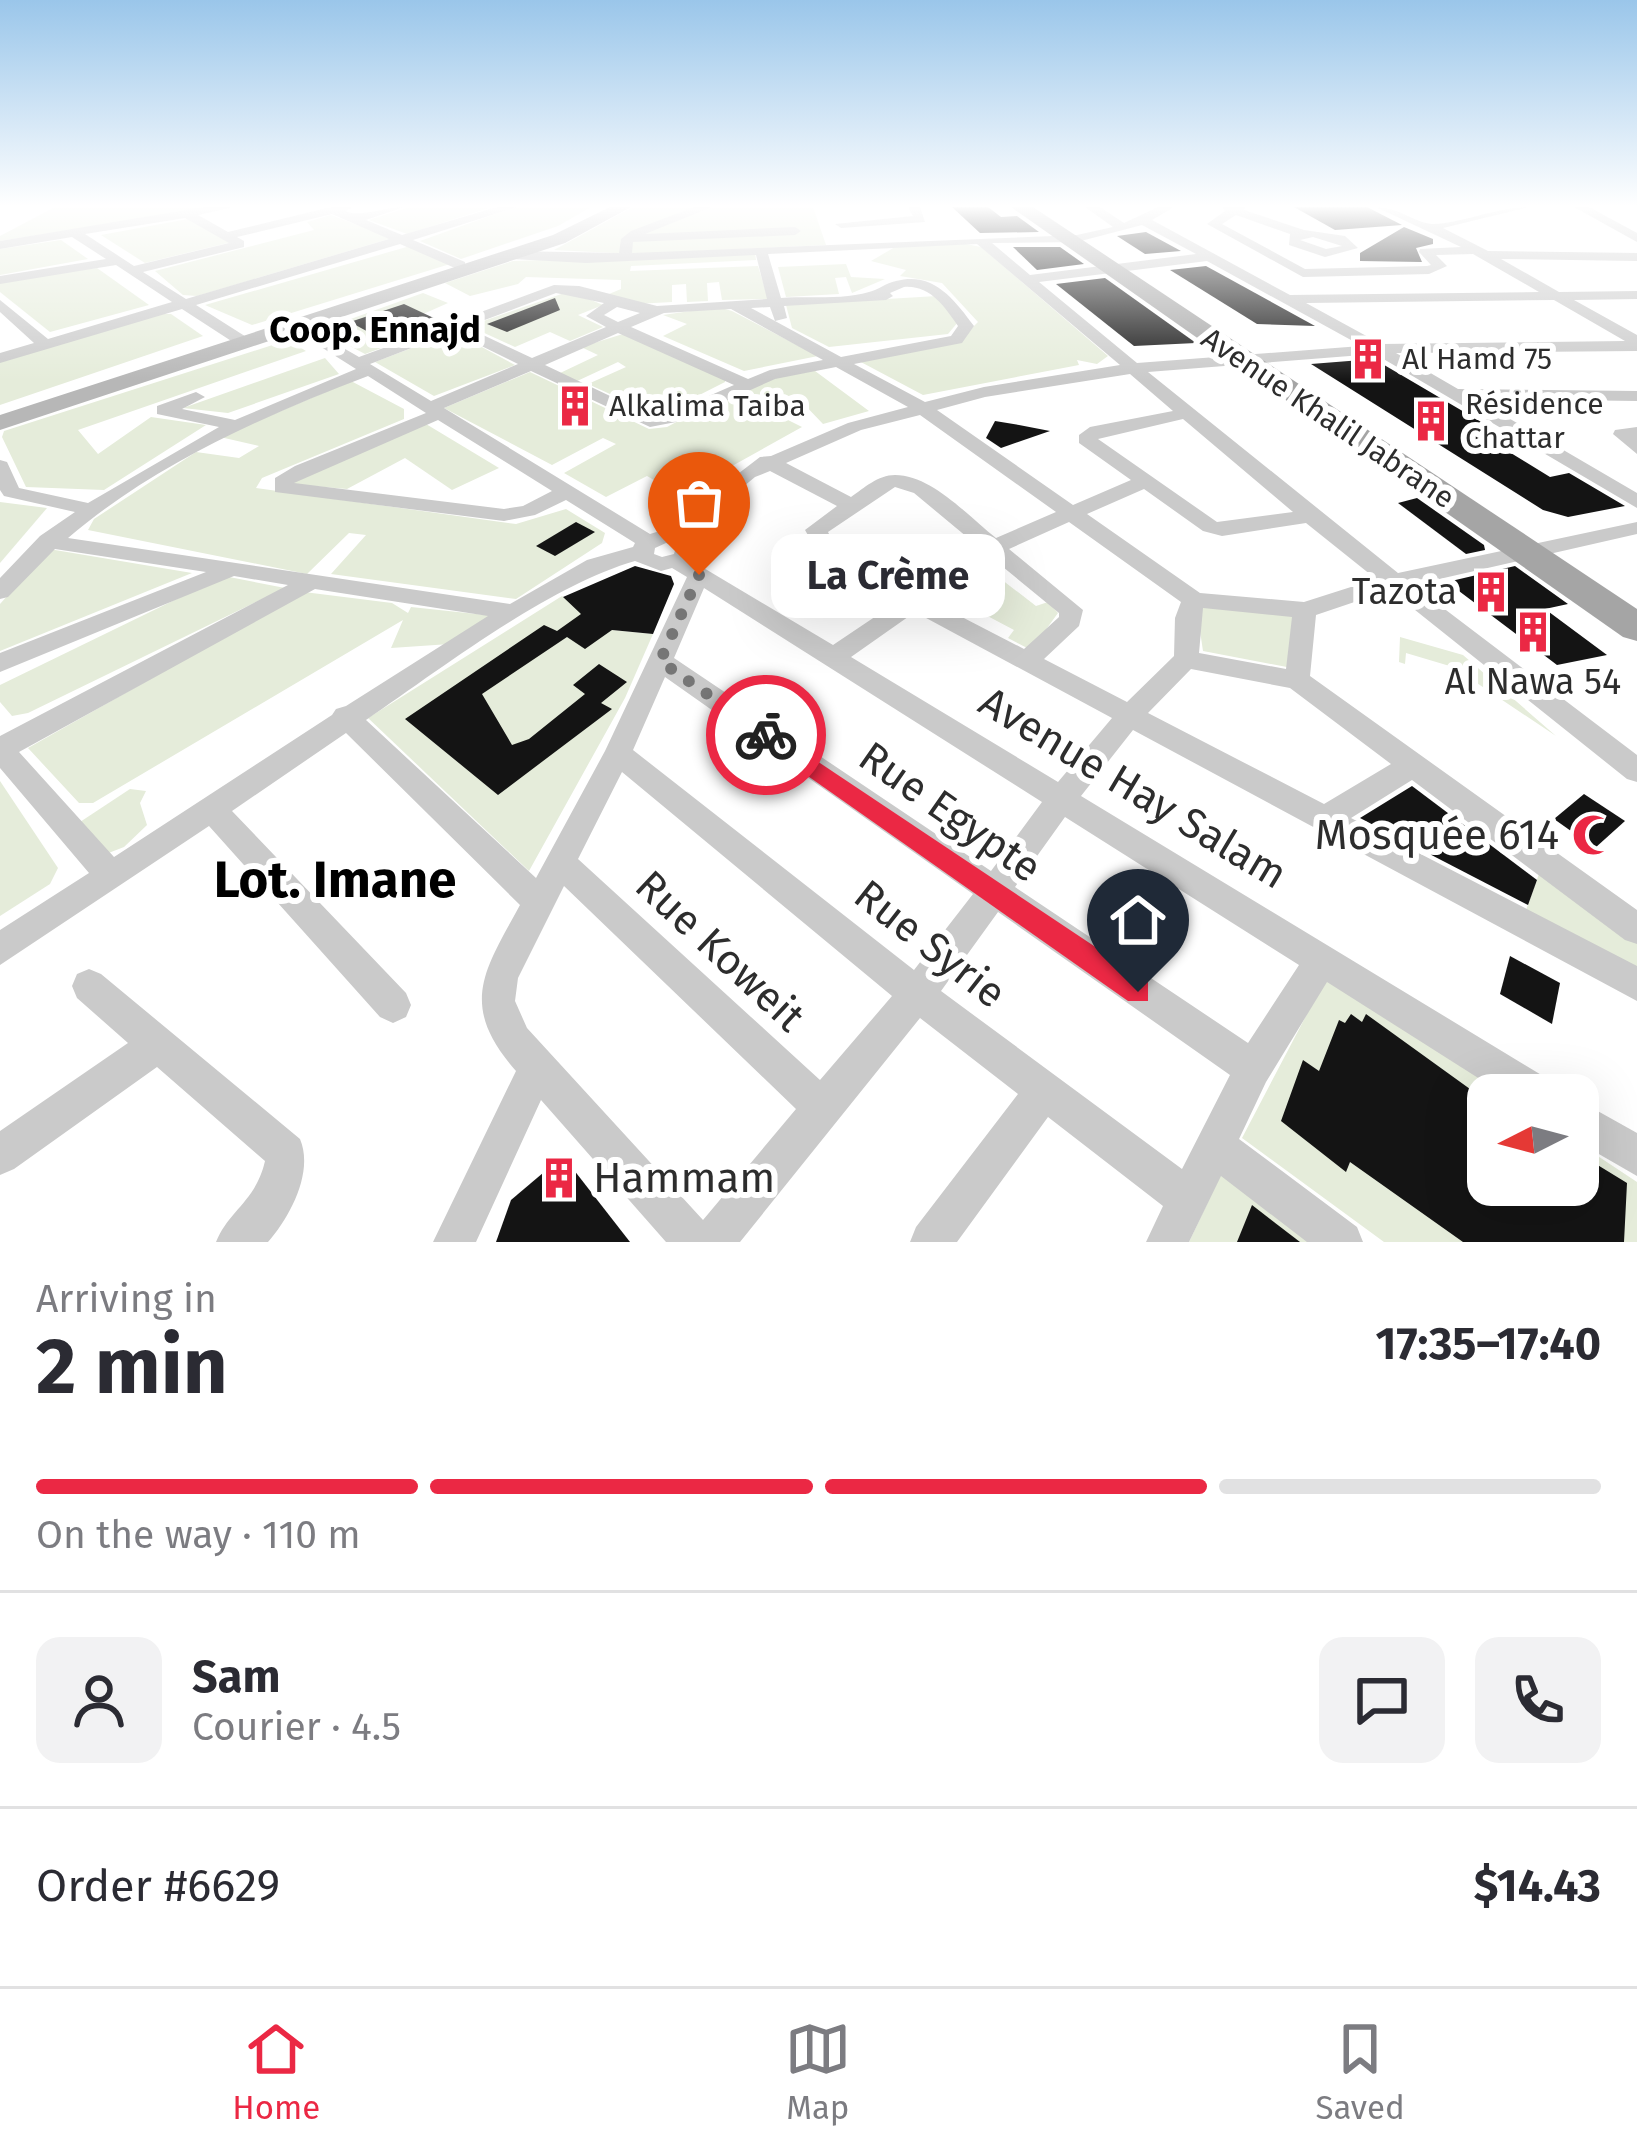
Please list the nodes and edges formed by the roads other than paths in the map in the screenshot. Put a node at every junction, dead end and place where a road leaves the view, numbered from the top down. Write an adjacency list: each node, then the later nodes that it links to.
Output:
1 (94, 265): 19 (street)
2 (118, 265): 17 (street)
3 (150, 265): 17 (street)
4 (322, 265): 26 (street)
5 (460, 265): 31 (main road)
6 (480, 265): 31 (main road)
7 (766, 265): 25 (street)
8 (1009, 265): 20 (street)
9 (1114, 265): 16 (main road, Avenue Khalil Jabrane)
10 (1142, 265): 16 (street)
11 (1227, 265): 24 (street)
12 (1287, 265): 18 (street)
13 (1353, 265): 18 (street)
14 (1439, 265): 18 (street)
15 (1502, 265): 21 (street)
16 (1118, 268): 20 (street); 39 (main road, Avenue Khalil Jabrane)
17 (129, 271): 26 (street)
18 (1364, 272): 23 (street)
19 (0, 280)
20 (1026, 280): 44 (street)
21 (1550, 294): 22 (street); 23 (street); 36 (street)
22 (1637, 295)
23 (1400, 296): 24 (street)
24 (1288, 299): 38 (street)
25 (776, 303): 28 (street); 34 (street); 41 (street)
26 (183, 305): 35 (street); 37 (street)
27 (611, 305): 30 (street); 32 (street); 33 (street)
28 (734, 305): 30 (street); 34 (street)
29 (3, 309): 37 (street)
30 (661, 309): 33 (street)
31 (293, 323): 35 (main road); 43 (street)
32 (456, 328): 42 (street); 43 (street)
33 (619, 328): 42 (street); 45 (street)
34 (785, 333): 41 (street)
35 (240, 340): 51 (main road); 53 (main road)
36 (1626, 341): 38 (street)
37 (45, 345): 40 (street)
38 (1372, 346): 39 (street); 46 (street)
39 (1239, 355): 44 (street); 71 (main road, Avenue Khalil Jabrane)
40 (0, 358)
41 (837, 360): 45 (street); 49 (street)
42 (530, 365): 45 (street); 50 (street)
43 (360, 367): 50 (street); 54 (street)
44 (1130, 369): 49 (street); 52 (street)
45 (744, 383)
46 (1453, 394): 47 (street); 62 (street)
47 (1637, 396)
48 (196, 397): 54 (street)
49 (924, 410): 57 (street); 65 (street)
50 (434, 411): 60 (street); 60 (street)
51 (0, 412)
52 (1184, 414): 59 (street); 66 (street)
53 (0, 423)
54 (234, 425): 64 (street)
55 (1637, 433): 56 (street)
56 (1637, 448)
57 (767, 461): 63 (street); 72 (street)
58 (0, 466): 61 (street)
59 (1143, 482): 65 (street); 66 (street)
60 (567, 491): 69 (street)
61 (5, 495): 64 (street)
62 (1637, 502)
63 (849, 504): 70 (street); 78 (street)
64 (94, 510): 68 (street)
65 (1067, 511): 70 (street); 77 (street)
66 (1310, 516): 74 (street)
67 (1637, 528): 71 (street)
68 (48, 541): 73 (street); 76 (street)
69 (644, 547): 72 (street, Avenue Hay Salam); 81 (street)
70 (992, 548): 78 (street); 85 (street)
71 (1537, 549): 74 (street); 79 (main road, Avenue Khalil Jabrane); 82 (main road, Avenue Khalil Jabrane)
72 (682, 557): 83 (street, Avenue Hay Salam); 86 (street)
73 (227, 572): 75 (street); 87 (street)
74 (1392, 582): 80 (street); 93 (street)
75 (307, 584): 81 (street); 98 (street)
76 (0, 592)
77 (1194, 600): 80 (street); 84 (street)
78 (913, 601): 83 (street); 85 (street)
79 (1637, 605)
80 (1305, 610): 88 (street)
81 (513, 612): 90 (street)
82 (1637, 628)
83 (832, 658): 94 (street, Avenue Hay Salam)
84 (1186, 659): 88 (street); 89 (street)
85 (1028, 660): 89 (street)
86 (660, 661): 91 (street); 99 (street, Rue Egypte)
87 (0, 663)
88 (1297, 680): 92 (street)
89 (1127, 713): 94 (street); 96 (street)
90 (345, 716): 95 (street); 100 (street)
91 (618, 753): 97 (street); 106 (street, Rue Syrie)
92 (1414, 765): 96 (street); 101 (street)
93 (1637, 771)
94 (1057, 801): 99 (street); 103 (street, Avenue Hay Salam)
95 (211, 808): 98 (street); 107 (street)
96 (1326, 818): 104 (street)
97 (560, 862): 100 (street); 113 (street, Rue Koweit)
98 (111, 876): 102 (street)
99 (992, 893): 106 (street); 110 (street, Rue Egypte)
100 (539, 902): 109 (street)
101 (1637, 929)
102 (0, 949)
103 (1322, 960): 110 (street); 111 (street, Avenue Hay Salam)
104 (1637, 984)
105 (89, 986): 108 (street)
106 (917, 994): 112 (street, Rue Syrie); 113 (street)
107 (393, 1006)
108 (157, 1045): 116 (street); 119 (street)
109 (537, 1068): 120 (street); 121 (street)
110 (1252, 1070): 115 (street)
111 (1506, 1074)
112 (1045, 1089): 118 (street, Rue Syrie); 123 (street)
113 (819, 1106): 122 (street)
114 (1599, 1132): 117 (street)
115 (1216, 1147): 118 (street); 125 (street)
116 (0, 1155)
117 (1637, 1156)
118 (1190, 1201): 124 (street)
119 (237, 1242)
120 (454, 1242)
121 (694, 1242)
122 (713, 1242)
123 (931, 1242)
124 (1167, 1242)
125 (1342, 1242)

